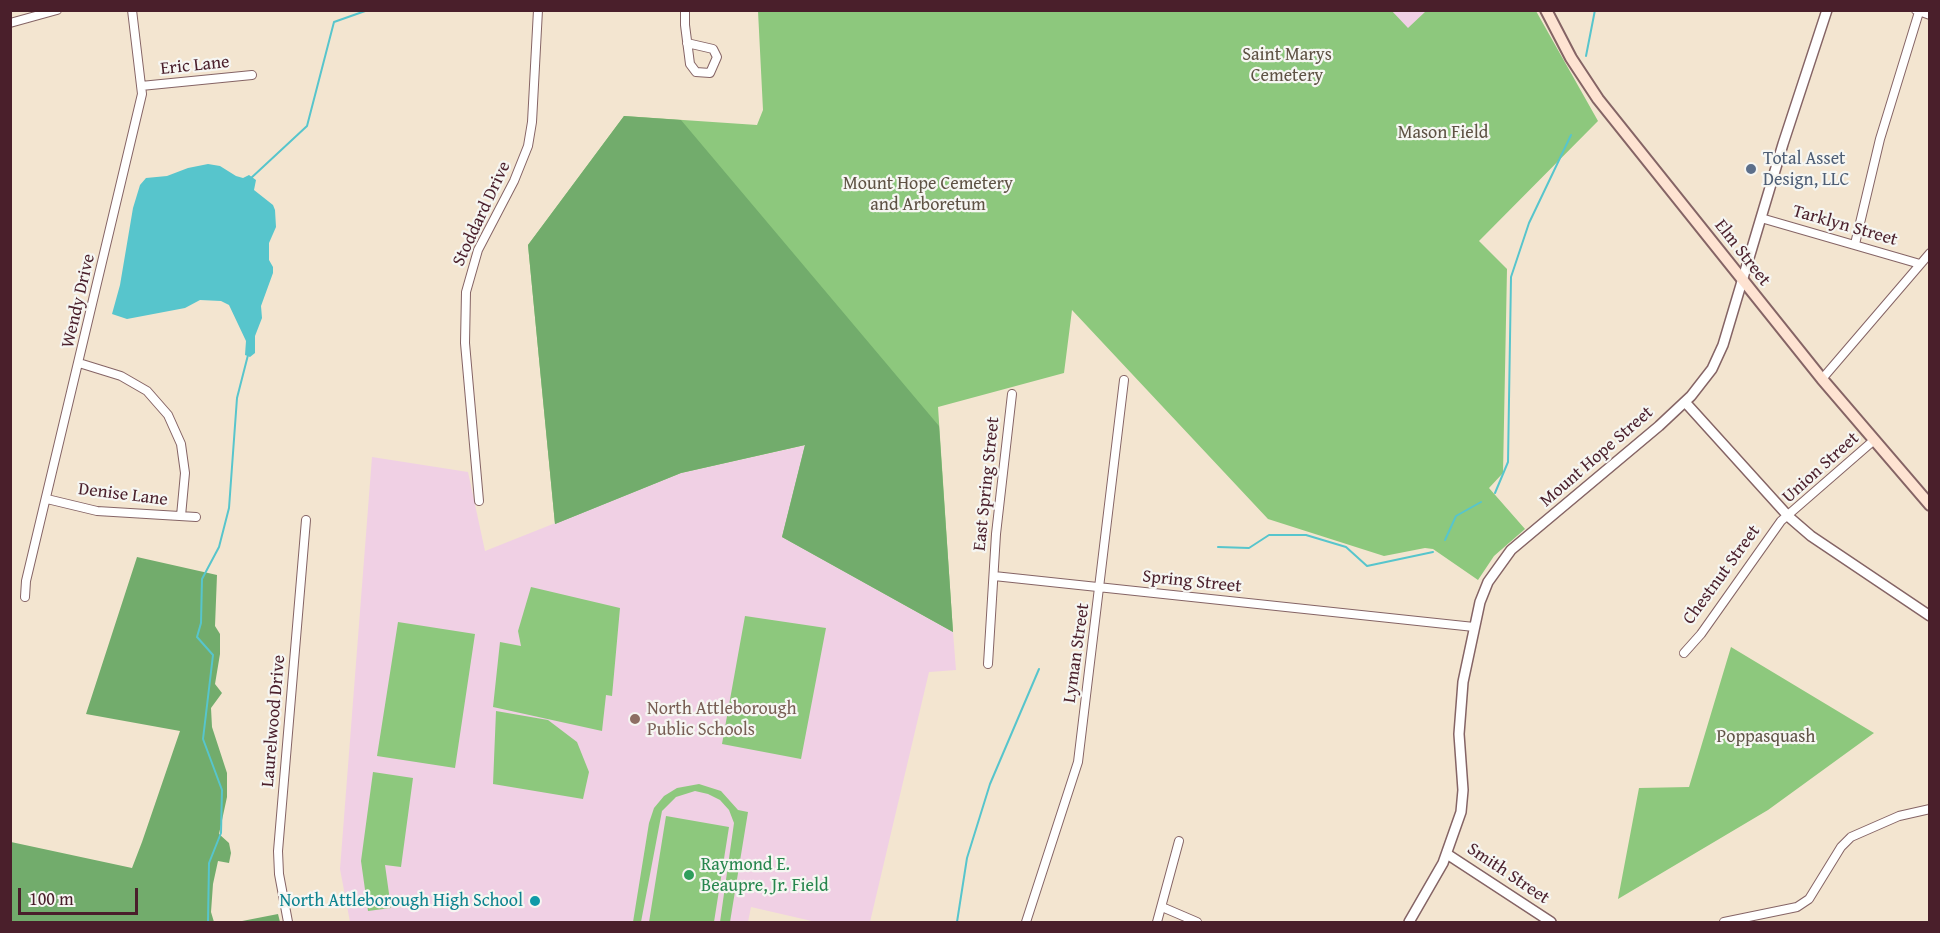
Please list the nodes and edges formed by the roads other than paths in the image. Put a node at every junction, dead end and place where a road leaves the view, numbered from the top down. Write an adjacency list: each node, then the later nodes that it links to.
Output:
1 (57, 10): 9 (street)
2 (132, 10): 12 (street, Wendy Drive)
3 (538, 10): 25 (street, Stoddard Drive)
4 (685, 10): 10 (street)
5 (1546, 10): 17 (main road, Elm Street)
6 (1827, 10): 13 (street, Mount Hope Street)
7 (1917, 11): 8 (street); 14 (street)
8 (1929, 15)
9 (10, 23)
10 (687, 43): 10 (street)
11 (252, 75): 12 (street, Eric Lane)
12 (141, 86): 18 (street, Wendy Drive)
13 (1761, 218): 14 (street, Tarklyn Street); 17 (street, Mount Hope Street)
14 (1855, 244): 16 (street, Tarklyn Street)
15 (1929, 254): 16 (street)
16 (1920, 264): 19 (street)
17 (1743, 281): 19 (main road, Elm Street); 22 (street, Mount Hope Street)
18 (80, 363): 24 (street, Wendy Drive); 27 (street)
19 (1822, 378): 23 (main road, Elm Street)
20 (1124, 380): 32 (street, Lyman Street)
21 (1012, 394): 31 (street, East Spring Street)
22 (1685, 402): 29 (street); 35 (street, Mount Hope Street)
23 (1874, 441): 26 (main road, Elm Street); 29 (street, Union Street)
24 (47, 499): 27 (street, Denise Lane); 33 (street, Wendy Drive)
25 (479, 501)
26 (1929, 505)
27 (181, 516): 28 (street, Denise Lane)
28 (196, 517)
29 (1789, 517): 34 (street); 36 (street, Chestnut Street)
30 (306, 520): 42 (street, Laurelwood Drive)
31 (994, 576): 32 (street, Spring Street); 37 (street)
32 (1101, 586): 35 (street, Spring Street); 43 (street, Lyman Street)
33 (25, 597)
34 (1929, 616)
35 (1474, 627): 40 (street, Mount Hope Street)
36 (1684, 653)
37 (988, 664)
38 (1929, 808): 48 (street)
39 (1179, 841): 41 (street)
40 (1447, 854): 46 (street, Mount Hope Street); 47 (street, Smith Street)
41 (1162, 907): 44 (street); 45 (street)
42 (288, 922)
43 (1026, 922)
44 (1157, 922)
45 (1197, 922)
46 (1409, 922)
47 (1551, 922)
48 (1724, 922)

